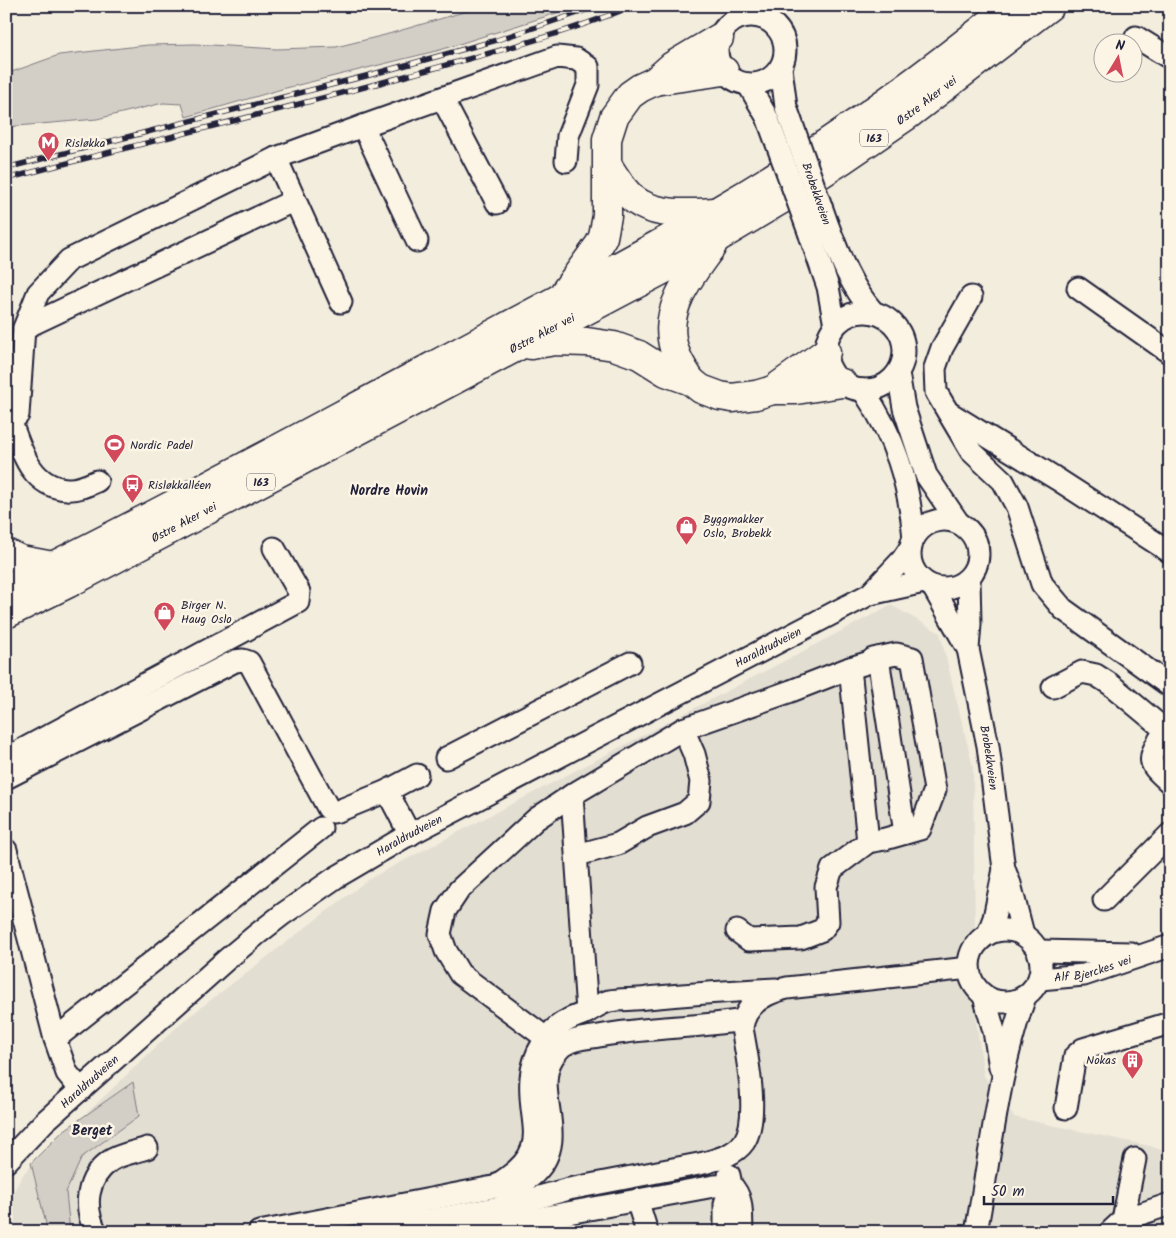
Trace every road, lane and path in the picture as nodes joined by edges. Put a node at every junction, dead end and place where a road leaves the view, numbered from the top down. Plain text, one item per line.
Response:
1 (726, 6) edge
2 (1011, 6) edge
3 (1050, 6) edge
4 (755, 12) edge
5 (723, 33) junction
6 (1144, 42) edge
7 (1170, 58) edge
8 (781, 68) junction
9 (724, 71) junction
10 (655, 81) junction
11 (748, 84) junction
12 (442, 98) junction
13 (363, 126) junction
14 (276, 158) junction
15 (566, 161) dead end
16 (608, 166) junction
17 (295, 200) junction
18 (497, 203) dead end
19 (717, 225) junction
20 (819, 231) junction
21 (417, 241) dead end
22 (1078, 288) dead end
23 (971, 296) dead end
24 (560, 298) junction
25 (341, 302) dead end
26 (874, 313) junction
27 (835, 326) junction
28 (24, 328) junction
29 (515, 348) junction
30 (826, 352) junction
31 (1170, 353) edge
32 (898, 373) junction
33 (691, 381) junction
34 (852, 387) junction
35 (773, 390) junction
36 (948, 412) junction
37 (9, 424) edge
38 (97, 482) dead end
39 (958, 522) junction
40 (912, 543) junction
41 (274, 548) dead end
42 (6, 552) edge
43 (1170, 552) edge
44 (53, 566) junction
45 (969, 578) junction
46 (929, 584) junction
47 (6, 589) edge
48 (870, 594) junction
49 (6, 614) edge
50 (968, 649) junction
51 (878, 658) junction
52 (630, 663) dead end
53 (850, 668) junction
54 (1170, 686) edge
55 (1053, 687) dead end
56 (683, 729) junction
57 (1170, 734) edge
58 (446, 758) dead end
59 (6, 769) edge
60 (417, 775) dead end
61 (6, 778) edge
62 (1170, 783) edge
63 (387, 791) junction
64 (572, 795) junction
65 (321, 828) dead end
66 (905, 833) junction
67 (1170, 834) edge
68 (410, 835) junction
69 (868, 842) junction
70 (6, 850) edge
71 (577, 854) junction
72 (1004, 869) junction
73 (1104, 900) dead end
74 (737, 931) dead end
75 (988, 934) junction
76 (1023, 934) junction
77 (1169, 950) edge
78 (1039, 951) junction
79 (1144, 953) junction
80 (969, 968) junction
81 (1040, 979) junction
82 (787, 988) junction
83 (984, 996) junction
84 (1026, 997) junction
85 (760, 998) junction
86 (587, 1012) junction
87 (1170, 1023) edge
88 (742, 1024) junction
89 (546, 1038) junction
90 (55, 1039) junction
91 (1002, 1080) junction
92 (80, 1090) junction
93 (1066, 1108) dead end
94 (147, 1148) dead end
95 (725, 1156) junction
96 (1135, 1159) dead end
97 (6, 1162) edge
98 (731, 1185) junction
99 (493, 1187) junction
100 (637, 1200) junction
101 (1170, 1204) edge
102 (1116, 1226) edge
103 (96, 1232) edge
104 (259, 1232) edge
105 (362, 1232) edge
106 (464, 1232) edge
107 (647, 1232) edge
108 (725, 1232) edge
109 (742, 1232) edge
110 (976, 1232) edge

1 - 5 street
2 - 19 highway, Østre Aker vei / 163
3 - 19 highway, Østre Aker vei / 163
4 - 5 street
4 - 8 street
5 - 9 street
5 - 10 highway
6 - 7 street
8 - 11 street
8 - 20 street, Brobekkveien, bridge
9 - 10 highway
9 - 11 street
10 - 16 highway
11 - 20 street, Brobekkveien, bridge
12 - 13 street
12 - 15 street
12 - 18 street
13 - 14 street
13 - 21 street
14 - 17 street
14 - 28 street
16 - 19 highway
16 - 24 highway
17 - 25 street
17 - 28 street
19 - 24 highway, Østre Aker vei / 163
19 - 29 highway, Østre Aker vei / 163
19 - 33 highway
20 - 26 street, Brobekkveien
20 - 27 street, Brobekkveien
22 - 31 street
23 - 36 street
24 - 44 highway, Østre Aker vei / 163
26 - 27 street
26 - 32 street
27 - 30 street
28 - 37 street
29 - 33 highway
29 - 49 highway, Østre Aker vei / 163
30 - 34 street
30 - 35 highway
32 - 34 street
32 - 39 street
33 - 35 highway
34 - 35 highway
34 - 40 street
36 - 43 street
36 - 54 street
37 - 38 street
39 - 40 street
39 - 45 street
40 - 46 street
40 - 48 street, Haraldrudveien
41 - 59 street
42 - 44 highway
44 - 47 highway, Østre Aker vei / 163
45 - 46 street
45 - 50 street, Brobekkveien
46 - 48 street, Haraldrudveien
46 - 50 street, Brobekkveien
48 - 68 street, Haraldrudveien
50 - 72 street, Brobekkveien
51 - 53 street
51 - 66 street
51 - 66 street
52 - 58 street
53 - 56 street
53 - 69 street
55 - 57 street
56 - 64 street
56 - 71 street
57 - 62 street
60 - 63 street
61 - 63 street
63 - 68 street
64 - 71 street
64 - 89 street
65 - 90 street
66 - 69 street
67 - 73 street
68 - 92 street, Haraldrudveien
69 - 74 street
70 - 90 street
71 - 86 street
72 - 75 street, Brobekkveien
72 - 76 street, Brobekkveien
75 - 76 street
75 - 80 street
76 - 78 street
77 - 79 street, Alf Bjerckes vei
78 - 79 street, Alf Bjerckes vei
78 - 81 street
79 - 81 street, Alf Bjerckes vei
80 - 82 street
80 - 83 street
81 - 84 street
82 - 85 street
82 - 86 street
83 - 84 street
83 - 91 street
84 - 91 street
85 - 86 street
85 - 88 street
86 - 89 street
87 - 93 street
88 - 95 street
88 - 99 street
89 - 99 street
90 - 92 street
91 - 110 street
92 - 97 street, Haraldrudveien
94 - 103 street
95 - 98 street
95 - 105 street
96 - 102 street
98 - 100 street
98 - 108 street
98 - 109 street
99 - 104 street
100 - 106 street
100 - 107 street
101 - 102 street

